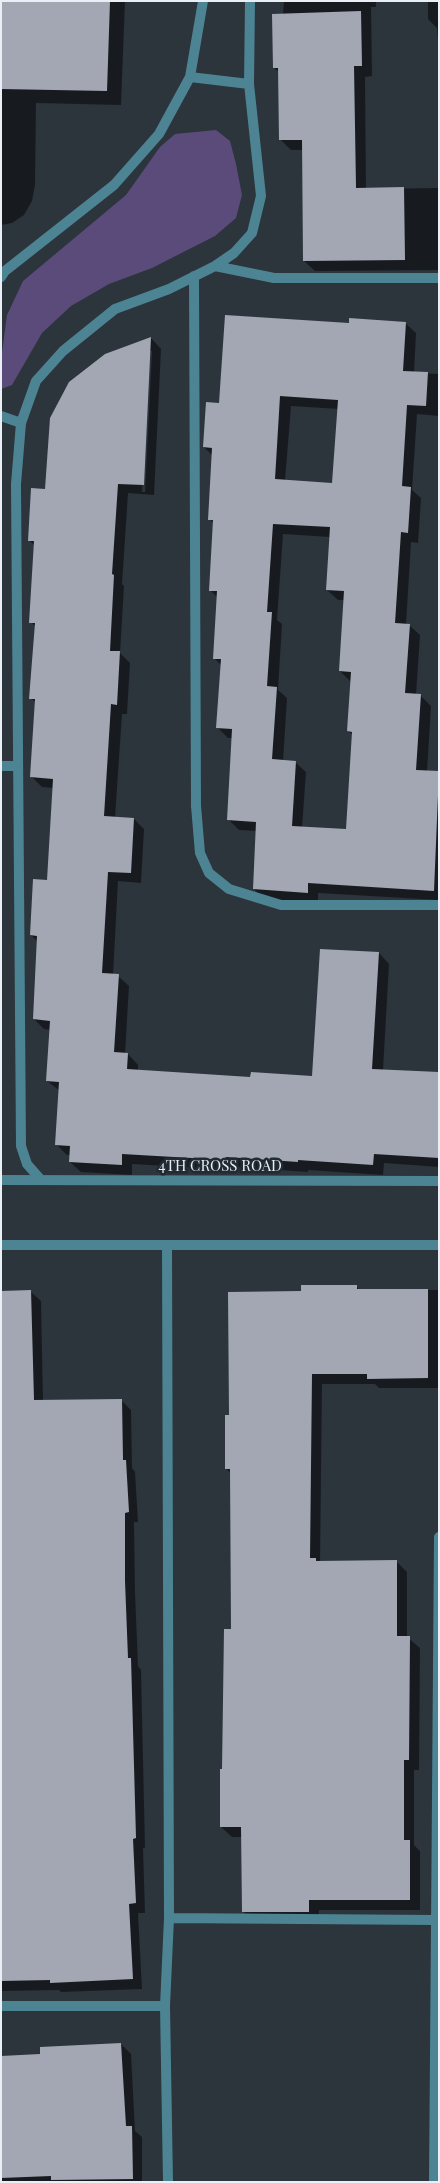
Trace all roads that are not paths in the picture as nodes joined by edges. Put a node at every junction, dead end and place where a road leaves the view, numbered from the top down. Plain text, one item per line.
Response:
1 (203, 1) edge
2 (250, 1) edge
3 (190, 76) junction
4 (249, 84) junction
5 (215, 266) junction
6 (194, 276) junction
7 (1, 277) edge
8 (439, 278) edge
9 (1, 416) edge
10 (21, 423) junction
11 (1, 766) edge
12 (18, 766) junction
13 (439, 905) edge
14 (1, 1180) edge
15 (41, 1180) junction
16 (439, 1181) edge
17 (1, 1245) edge
18 (167, 1245) junction
19 (439, 1245) edge
20 (439, 1537) edge
21 (169, 1918) junction
22 (435, 1920) junction
23 (1, 2006) edge
24 (165, 2006) junction
25 (168, 2182) edge
26 (434, 2182) edge

1 - 3 street
2 - 4 street
3 - 4 street
3 - 7 street
4 - 5 street
5 - 6 street
5 - 8 street
6 - 10 street
6 - 13 street
9 - 10 street
10 - 12 street
11 - 12 street
12 - 15 street
14 - 15 street, 4TH CROSS ROAD
15 - 16 street, 4TH CROSS ROAD
17 - 18 street
18 - 19 street
18 - 21 street
20 - 22 street
21 - 22 street
21 - 24 street
22 - 26 street
23 - 24 street
24 - 25 street

